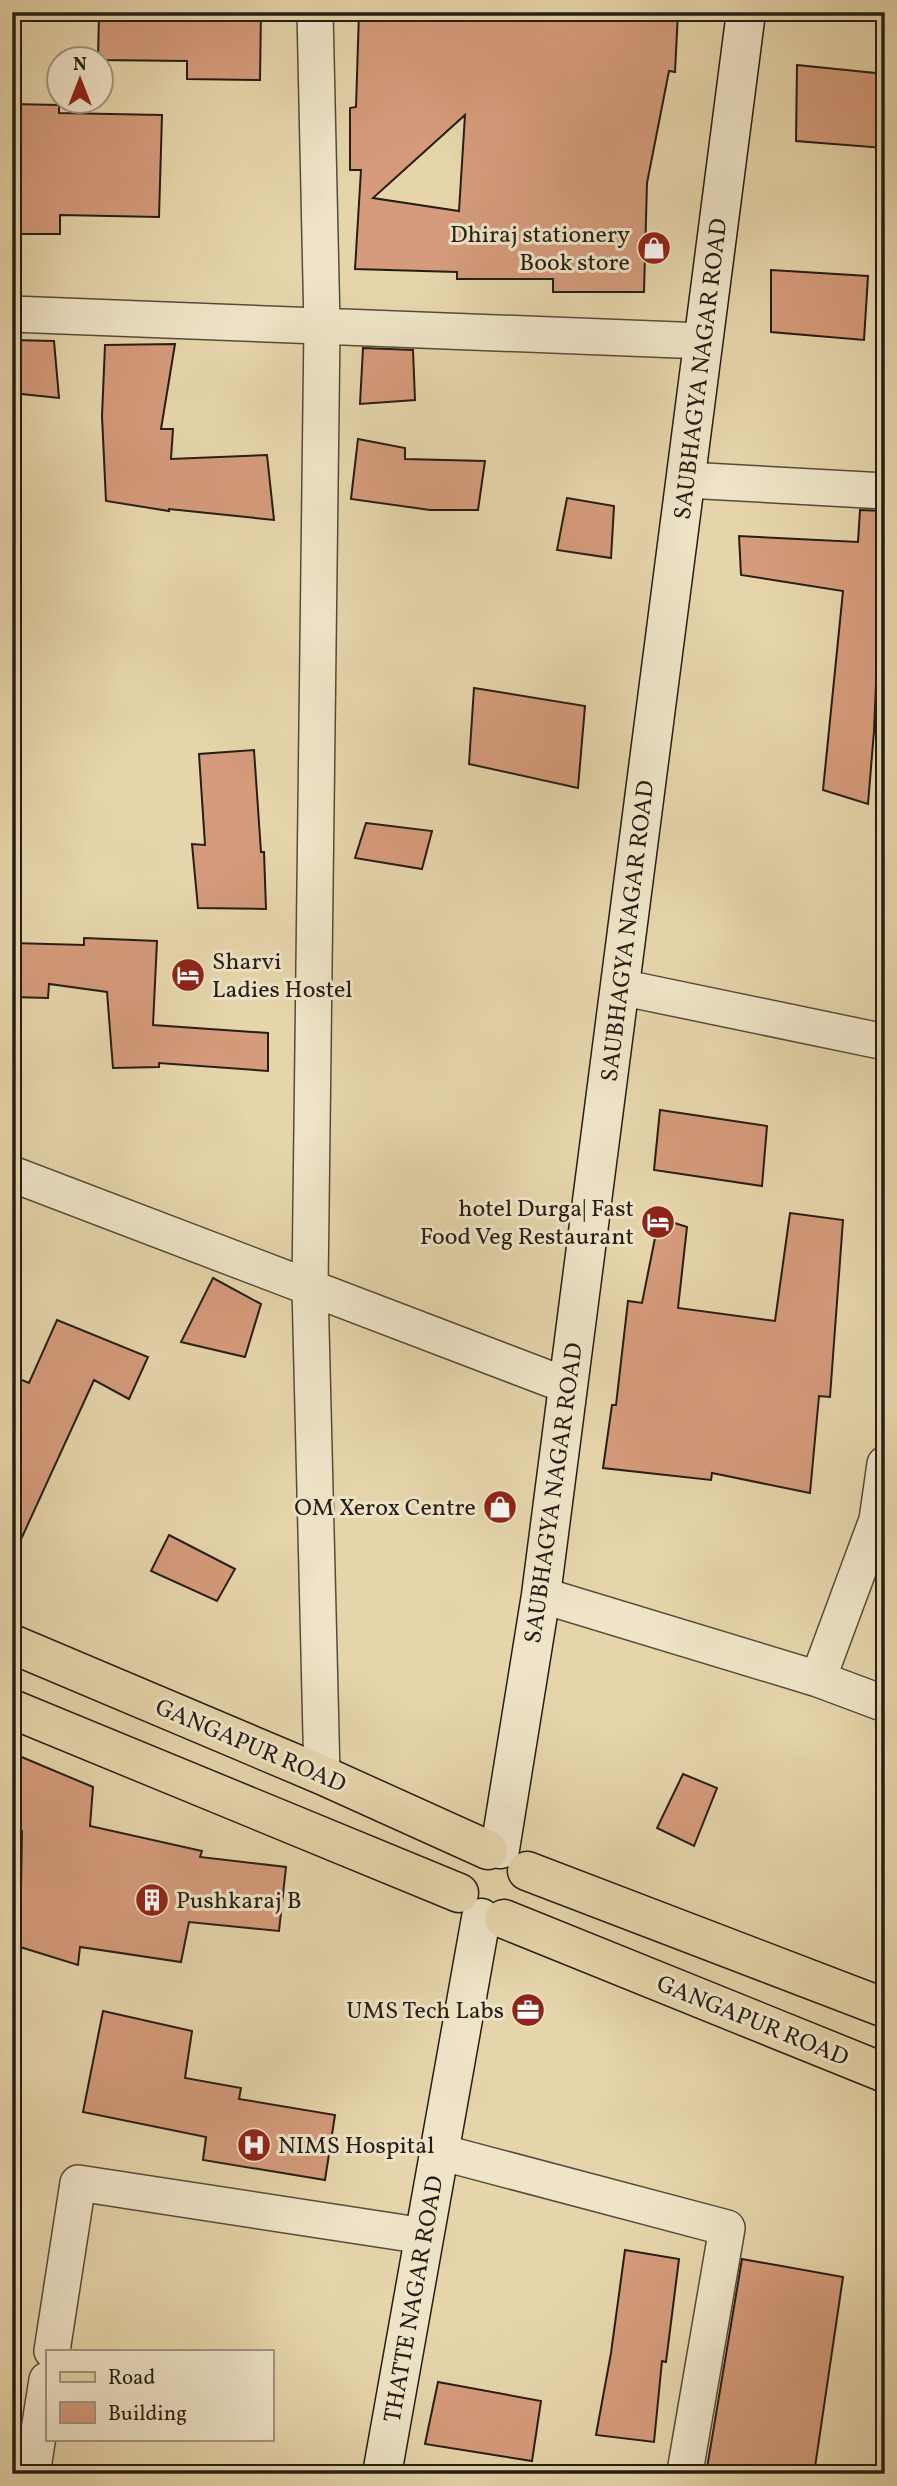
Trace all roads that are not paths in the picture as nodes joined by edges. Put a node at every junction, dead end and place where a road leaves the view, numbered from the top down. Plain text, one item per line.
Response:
1 (315, 12) edge
2 (746, 12) edge
3 (12, 314) edge
4 (322, 326) junction
5 (704, 341) junction
6 (686, 480) junction
7 (885, 491) edge
8 (620, 987) junction
9 (885, 1041) edge
10 (12, 1174) edge
11 (310, 1287) junction
12 (568, 1386) junction
13 (885, 1464) edge
14 (541, 1595) junction
15 (12, 1644) edge
16 (818, 1679) junction
17 (885, 1703) edge
18 (12, 1709) edge
19 (322, 1775) junction
20 (505, 1857) junction
21 (482, 1910) junction
22 (885, 2008) edge
23 (885, 2073) edge
24 (440, 2152) junction
25 (424, 2236) junction
26 (52, 2350) edge
27 (46, 2386) edge
28 (686, 2466) dead end
29 (32, 2474) edge
30 (382, 2474) edge

1 - 4 street
2 - 5 street, SAUBHAGYA NAGAR ROAD
3 - 4 street
4 - 5 street
4 - 11 street
5 - 6 street, SAUBHAGYA NAGAR ROAD
6 - 7 street
6 - 8 street, SAUBHAGYA NAGAR ROAD
8 - 9 street
8 - 12 street, SAUBHAGYA NAGAR ROAD
10 - 11 street
11 - 12 street
11 - 19 street
12 - 14 street, SAUBHAGYA NAGAR ROAD
13 - 16 street
14 - 16 street
14 - 20 street, SAUBHAGYA NAGAR ROAD
15 - 19 main road, GANGAPUR ROAD
16 - 17 street
18 - 21 main road, GANGAPUR ROAD
19 - 20 main road, GANGAPUR ROAD
20 - 21 main road
20 - 21 main road
20 - 22 main road, GANGAPUR ROAD
21 - 23 main road, GANGAPUR ROAD
21 - 24 street, THATTE NAGAR ROAD
24 - 25 street, THATTE NAGAR ROAD
24 - 28 street
25 - 26 street
25 - 30 street, THATTE NAGAR ROAD
27 - 29 street

